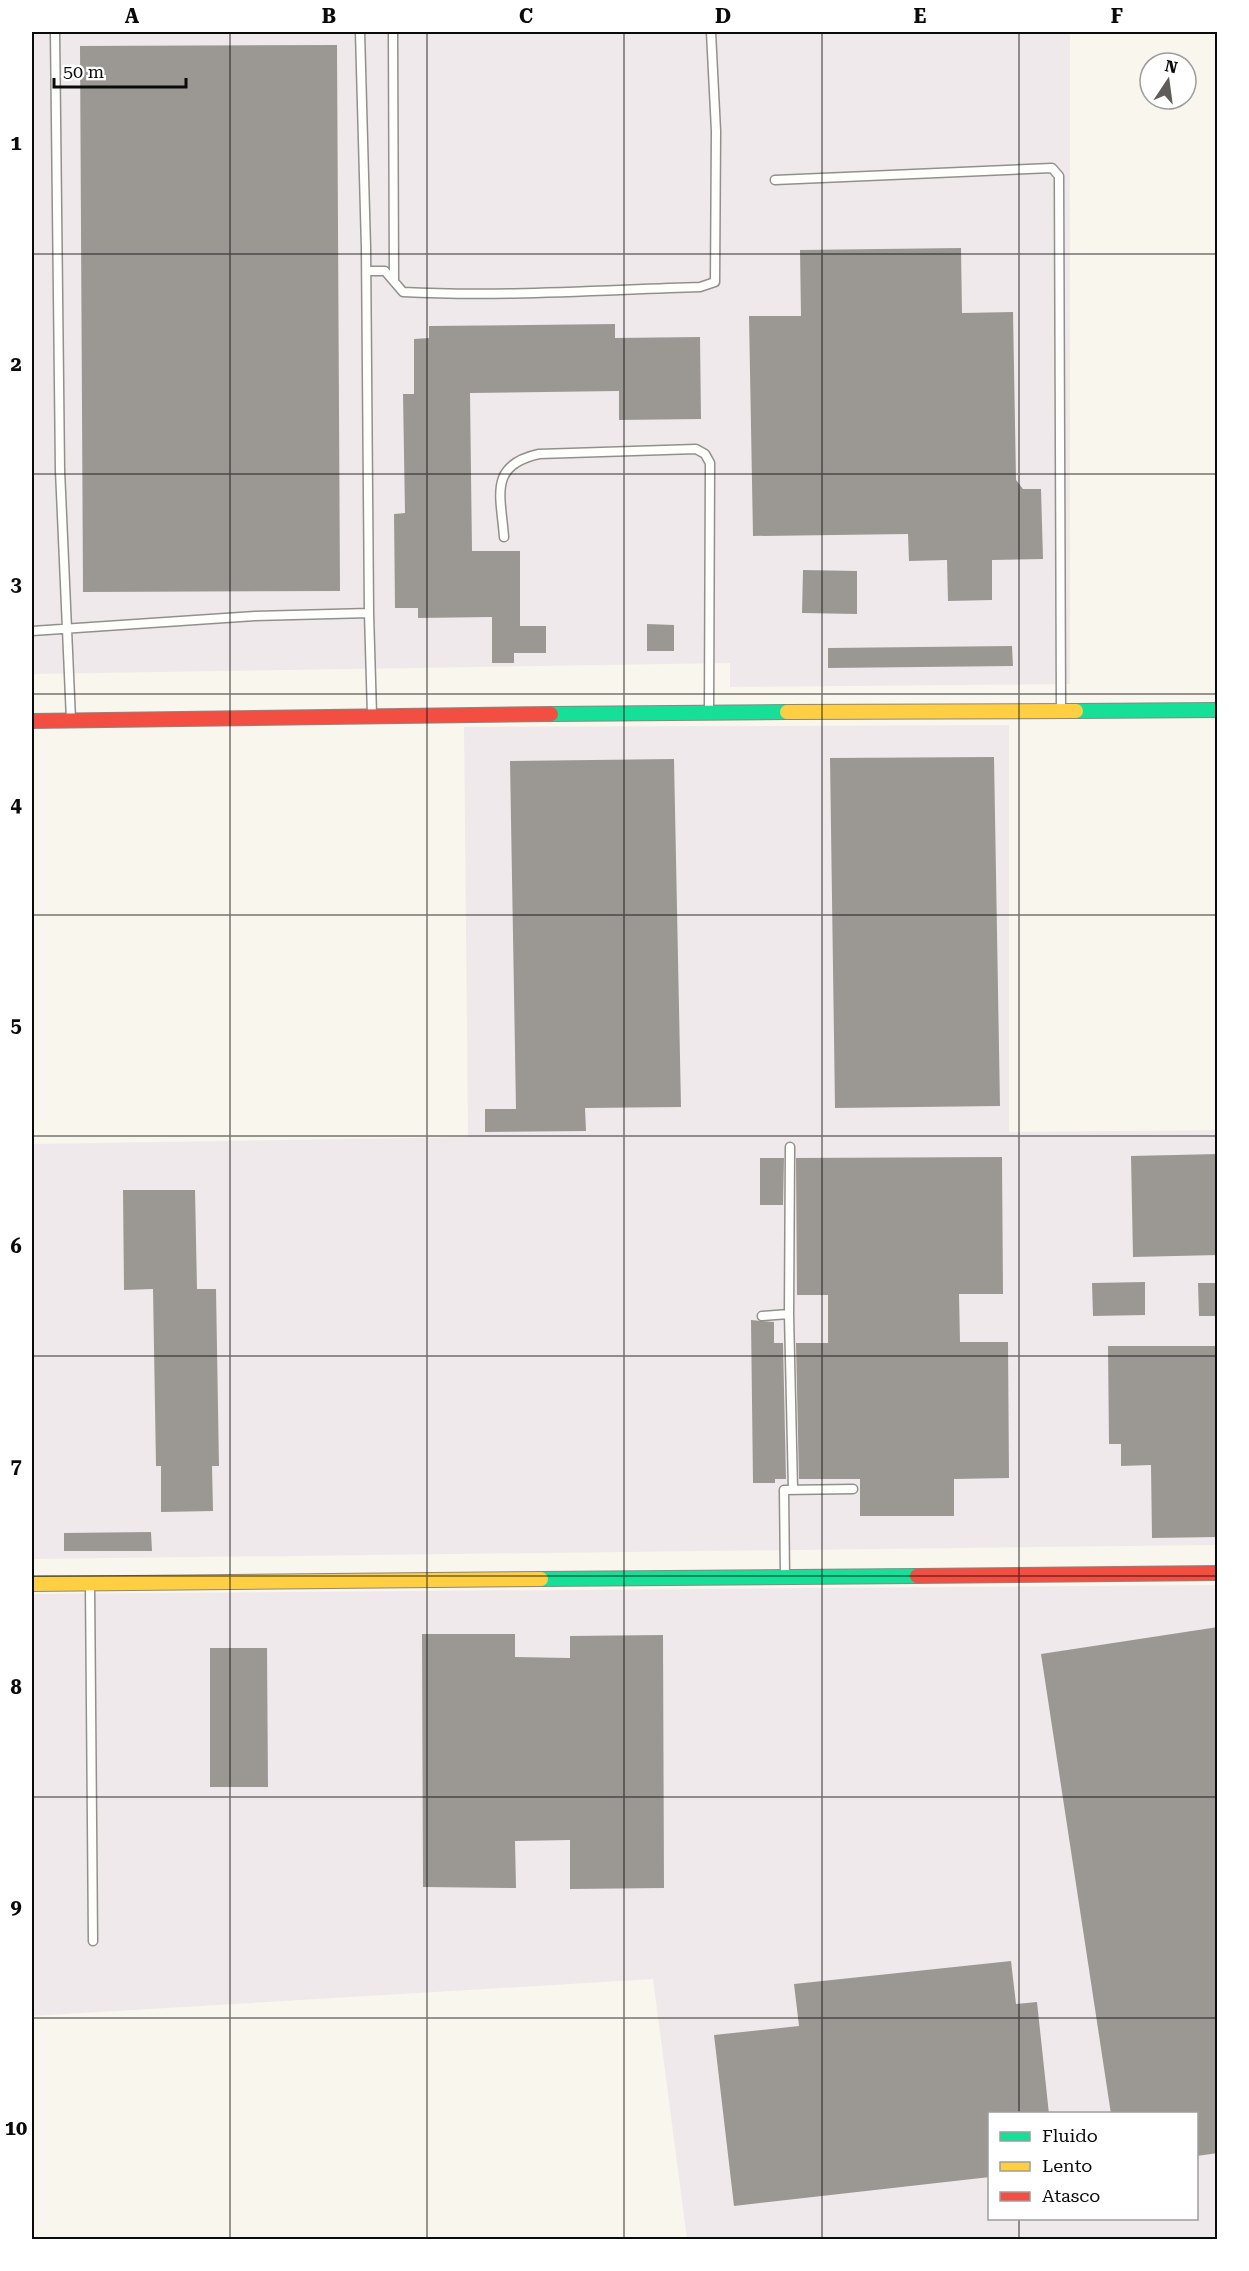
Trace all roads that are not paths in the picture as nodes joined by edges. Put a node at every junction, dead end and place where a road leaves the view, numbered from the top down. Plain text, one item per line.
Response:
1 (55, 32) edge
2 (360, 32) edge
3 (393, 32) edge
4 (711, 32) edge
5 (775, 180) dead end
6 (367, 271) junction
7 (394, 280) junction
8 (504, 537) dead end
9 (369, 613) junction
10 (66, 630) junction
11 (32, 631) edge
12 (1218, 710) edge
13 (1061, 711) junction
14 (709, 712) junction
15 (372, 716) junction
16 (71, 720) junction
17 (32, 721) edge
18 (790, 1147) dead end
19 (789, 1314) junction
20 (762, 1316) dead end
21 (852, 1489) dead end
22 (793, 1490) junction
23 (1218, 1574) edge
24 (785, 1577) junction
25 (90, 1583) junction
26 (32, 1584) edge
27 (93, 1941) dead end

1 - 10 lane
2 - 6 lane
3 - 7 lane
4 - 7 lane
5 - 13 lane
6 - 7 lane
6 - 9 lane
8 - 14 lane
9 - 10 lane
9 - 15 lane
10 - 11 lane
10 - 16 lane
12 - 13 street
13 - 14 street
14 - 15 street
15 - 16 street
16 - 17 street
18 - 19 lane
19 - 20 lane
19 - 22 lane
21 - 22 lane
22 - 24 lane
23 - 24 street
24 - 25 street
25 - 26 street
25 - 27 lane

